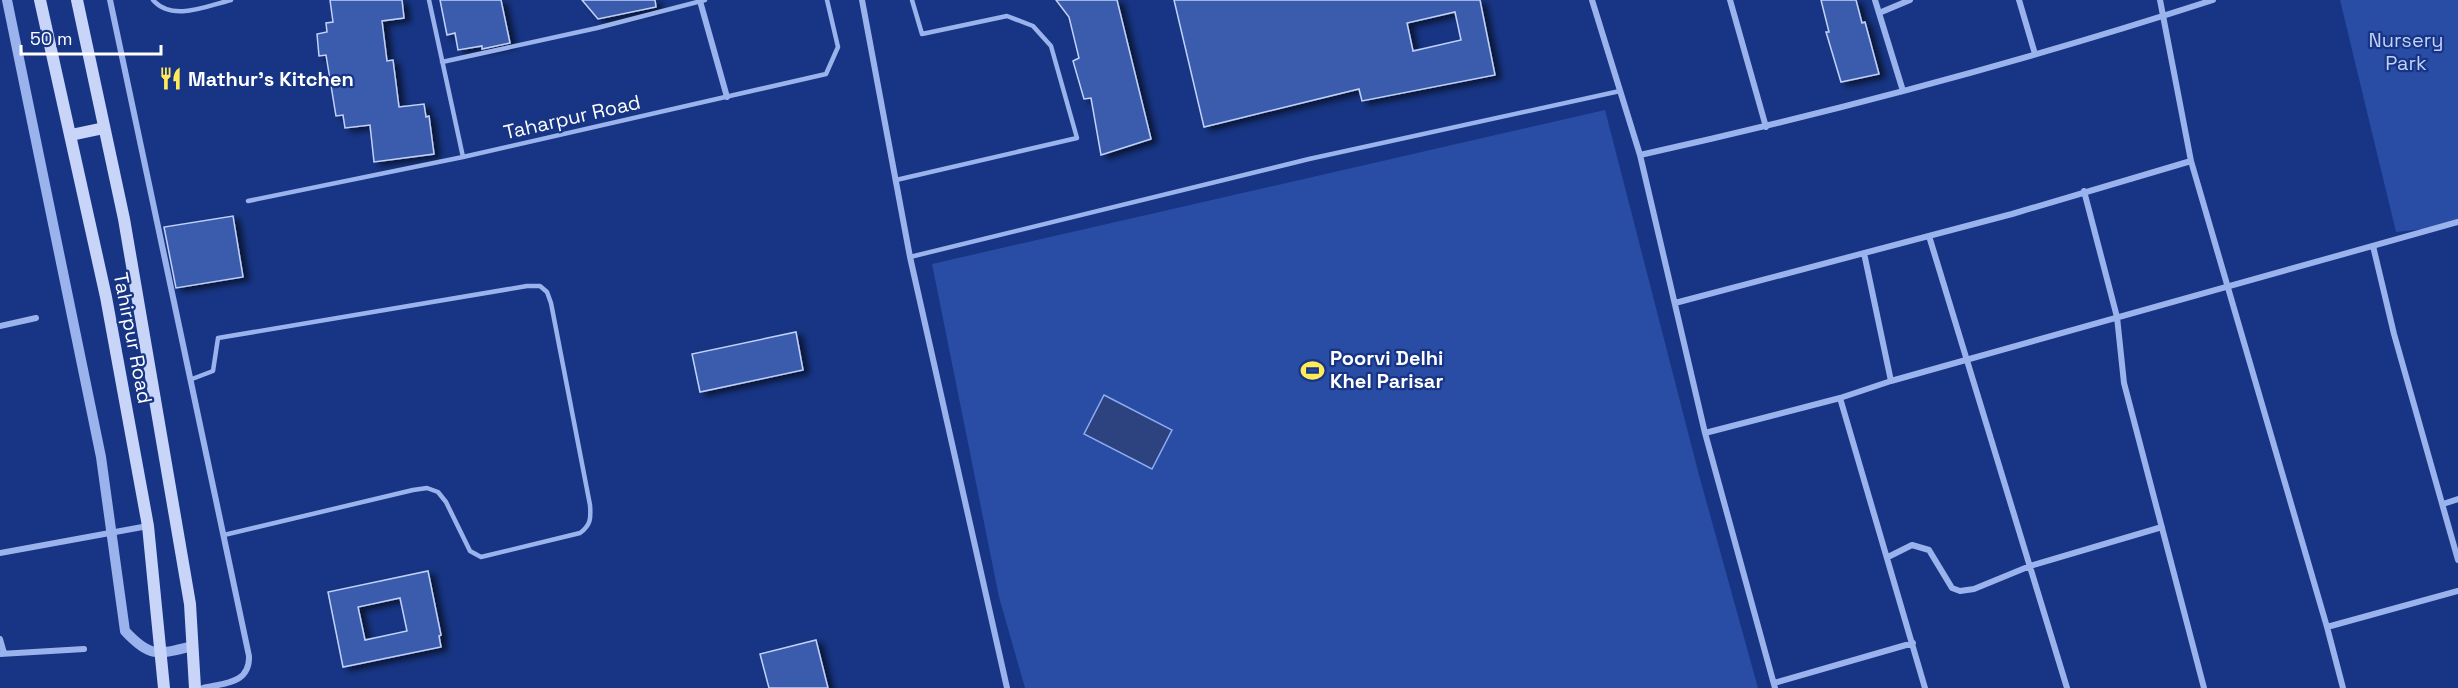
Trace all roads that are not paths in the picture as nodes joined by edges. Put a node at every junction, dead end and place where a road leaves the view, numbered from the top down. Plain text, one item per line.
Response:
1 (7, 0) edge
2 (40, 0) edge
3 (77, 0) edge
4 (110, 0) edge
5 (153, 0) edge
6 (231, 0) edge
7 (429, 0) edge
8 (827, 0) edge
9 (862, 0) edge
10 (912, 0) edge
11 (1592, 0) edge
12 (1730, 0) edge
13 (1875, 0) edge
14 (1910, 0) edge
15 (2019, 0) edge
16 (2160, 0) edge
17 (2213, 0) edge
18 (702, 1) edge
19 (1879, 13) junction
20 (2164, 16) junction
21 (2035, 54) junction
22 (442, 62) junction
23 (1620, 91) junction
24 (1903, 91) junction
25 (727, 97) junction
26 (1766, 127) junction
27 (104, 128) junction
28 (71, 135) junction
29 (1640, 155) junction
30 (464, 157) junction
31 (2192, 160) junction
32 (896, 180) junction
33 (2084, 191) junction
34 (248, 201) dead end
35 (2458, 222) edge
36 (1929, 236) junction
37 (2373, 246) junction
38 (1864, 253) junction
39 (910, 257) junction
40 (2227, 287) junction
41 (1675, 303) junction
42 (2117, 317) junction
43 (36, 318) dead end
44 (0, 326) edge
45 (1965, 360) junction
46 (192, 379) junction
47 (1891, 381) junction
48 (1839, 398) junction
49 (1705, 433) junction
50 (2458, 500) edge
51 (2443, 504) junction
52 (148, 526) junction
53 (2162, 527) junction
54 (111, 532) junction
55 (224, 535) junction
56 (0, 553) edge
57 (1888, 557) junction
58 (2458, 560) edge
59 (2030, 566) junction
60 (2458, 591) edge
61 (2327, 627) junction
62 (0, 639) edge
63 (1913, 644) junction
64 (193, 646) junction
65 (84, 649) dead end
66 (161, 653) junction
67 (2, 654) edge
68 (1775, 686) edge
69 (164, 688) edge
70 (195, 688) edge
71 (202, 688) edge
72 (1007, 688) edge
73 (1925, 688) edge
74 (2067, 688) edge
75 (2204, 688) edge
76 (2343, 688) edge

1 - 54 street
2 - 28 main road, Tahirpur Road
3 - 27 main road, Tahirpur Road
4 - 46 street
5 - 6 lane
7 - 22 lane
8 - 25 lane, Taharpur Road
9 - 32 street
10 - 32 lane
11 - 23 street
12 - 26 street
13 - 19 street
14 - 19 street
15 - 21 street
16 - 20 street
17 - 20 street
18 - 22 lane
18 - 25 street
19 - 24 street
20 - 21 street
20 - 31 street
21 - 24 street
22 - 30 lane
23 - 29 street
23 - 39 lane
24 - 26 street
25 - 30 lane, Taharpur Road
26 - 29 street
27 - 28 main road
27 - 64 main road, Tahirpur Road
28 - 52 main road, Tahirpur Road
29 - 41 street
30 - 34 lane, Taharpur Road
31 - 33 street
31 - 40 street
32 - 39 street
33 - 36 street
33 - 42 street
35 - 37 street
36 - 38 street
36 - 45 street
37 - 40 street
37 - 51 street
38 - 41 street
38 - 47 street
39 - 72 street
40 - 42 street
40 - 61 street
41 - 49 street
42 - 45 street
42 - 53 street
43 - 44 street
45 - 47 street
45 - 59 street
46 - 55 street
46 - 55 lane
47 - 48 street
48 - 49 street
48 - 57 street
49 - 68 street
50 - 51 street
51 - 58 street
52 - 54 street
52 - 66 main road, Tahirpur Road
53 - 59 street
53 - 75 street
54 - 56 street
54 - 66 street
55 - 71 street
57 - 59 street
57 - 63 street
59 - 74 street
60 - 61 street
61 - 76 street
62 - 67 street
63 - 68 street
63 - 73 street
64 - 66 street
64 - 70 main road, Tahirpur Road
65 - 67 street
66 - 69 main road, Tahirpur Road

